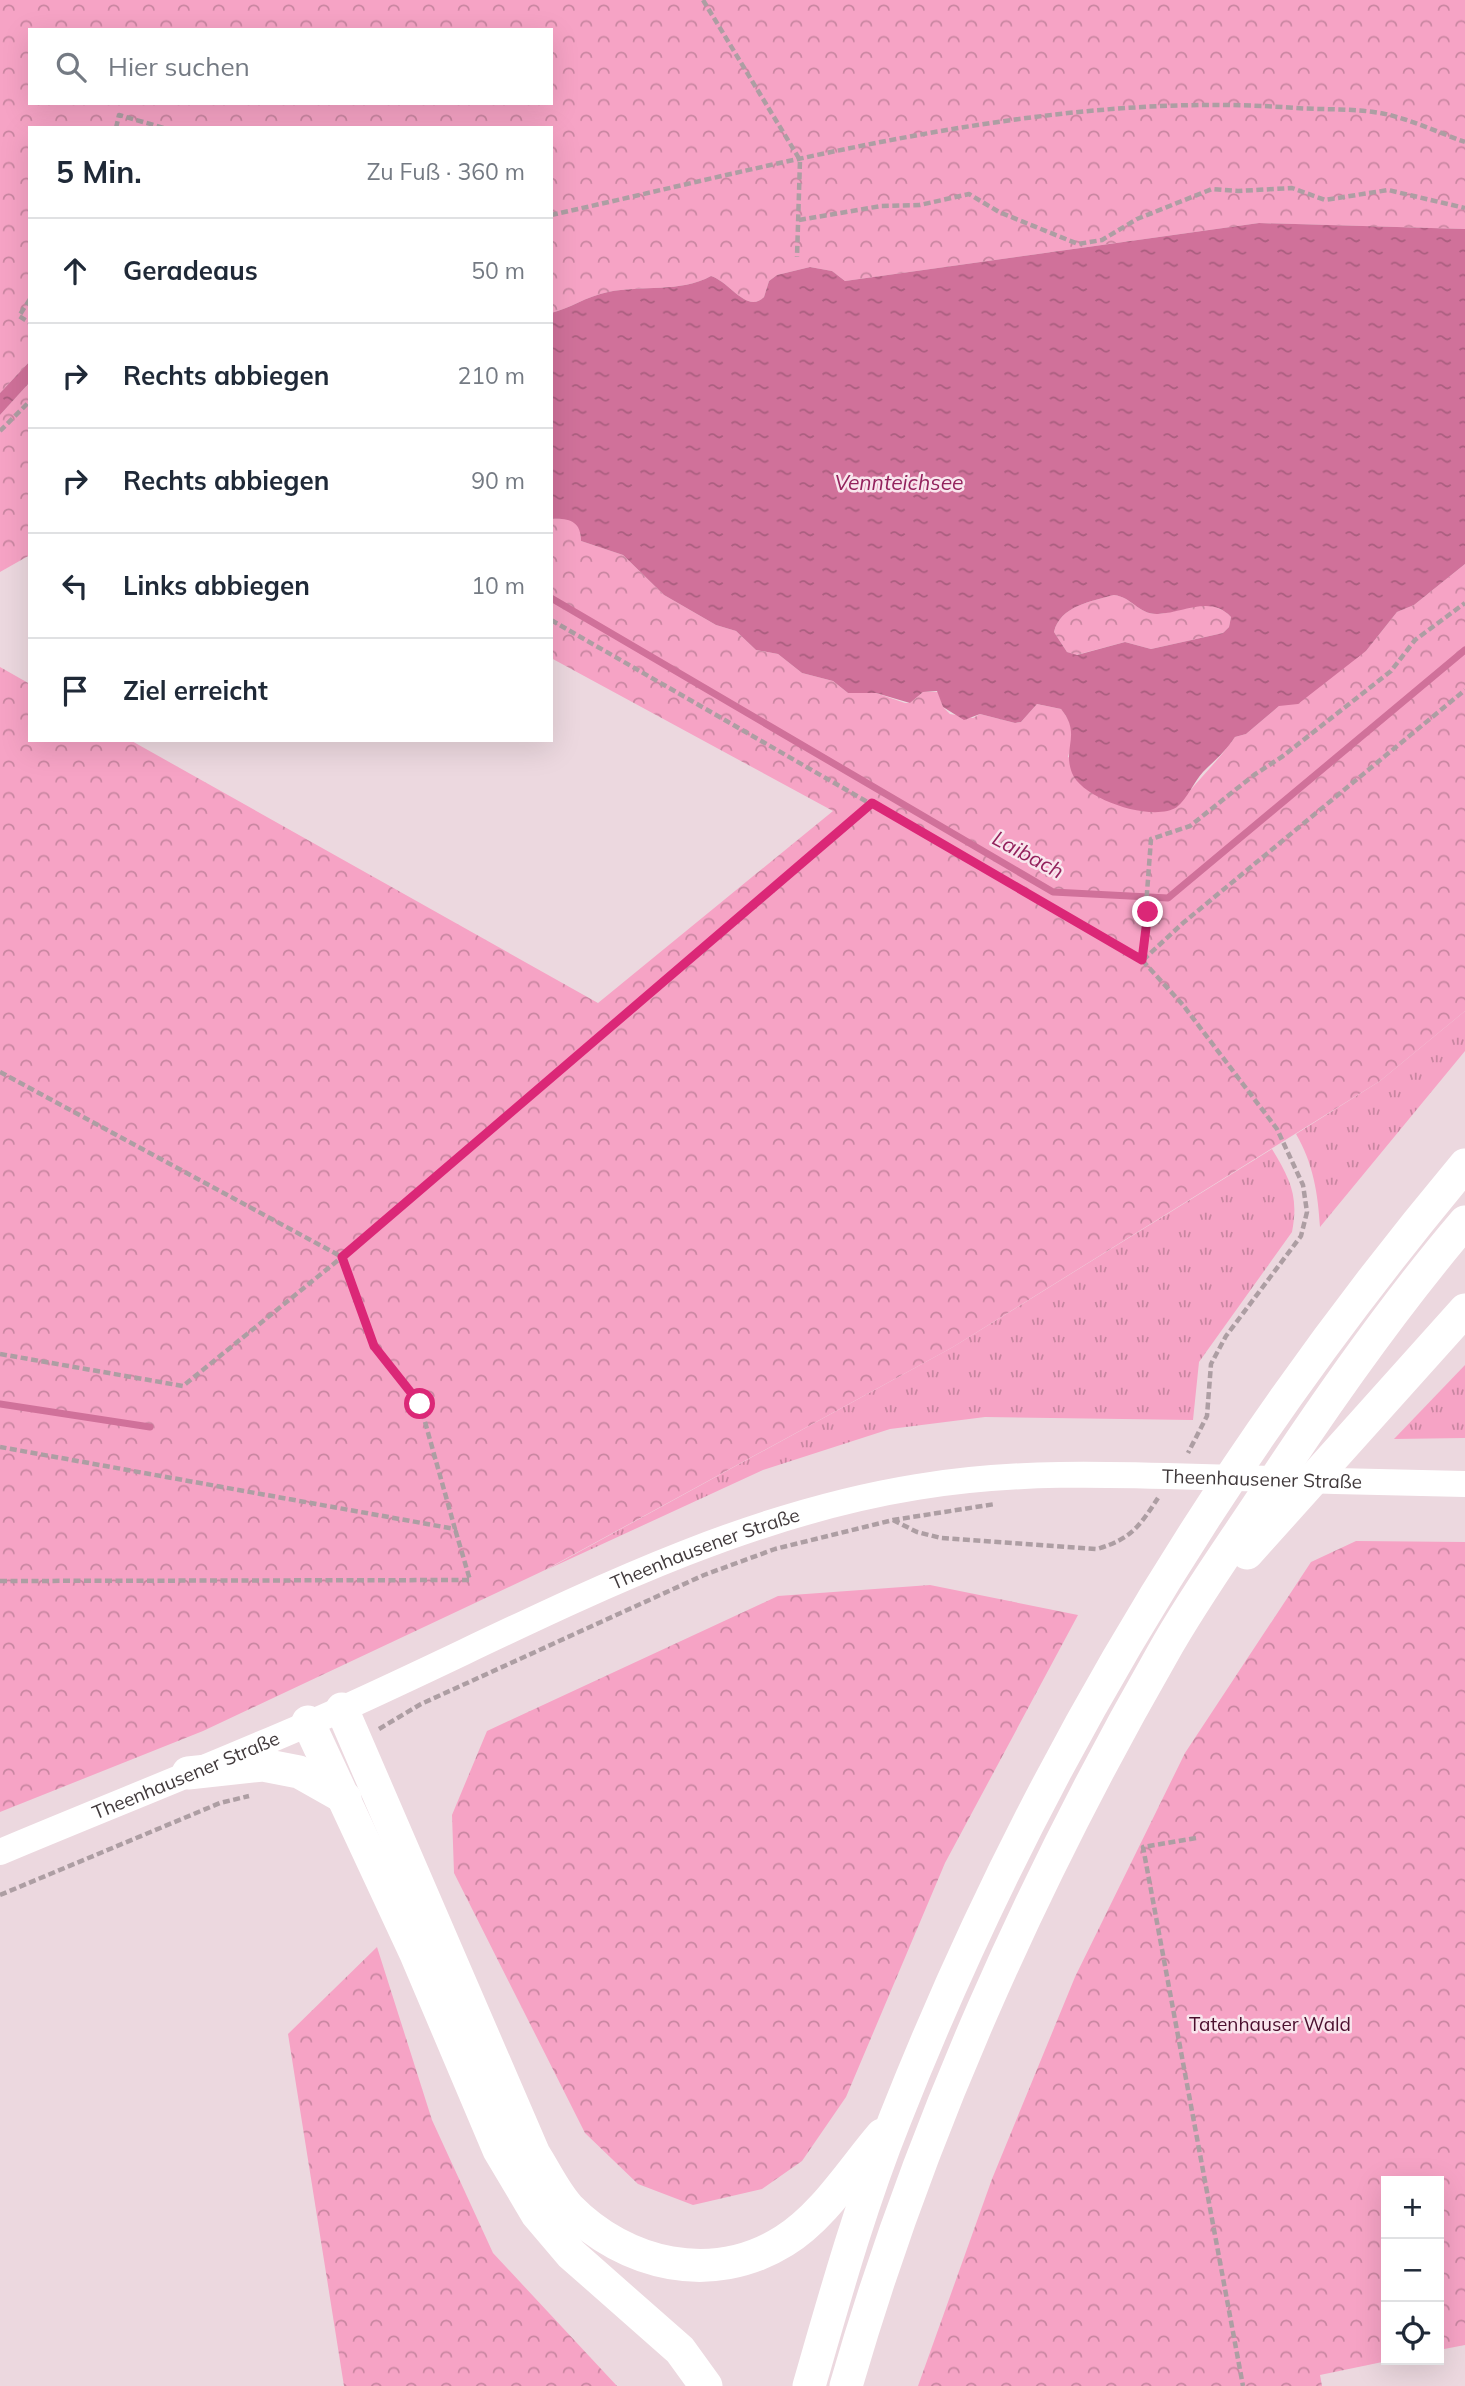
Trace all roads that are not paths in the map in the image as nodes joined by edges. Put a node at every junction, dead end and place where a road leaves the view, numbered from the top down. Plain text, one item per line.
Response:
1 (1465, 1165) edge
2 (1465, 1222) edge
3 (1465, 1310) edge
4 (1465, 1484) edge
5 (1164, 1650) junction
6 (342, 1709) junction
7 (308, 1722) junction
8 (188, 1773) junction
9 (345, 1798) junction
10 (0, 1852) edge
11 (894, 2120) junction
12 (706, 2386) edge
13 (809, 2386) edge
14 (846, 2386) edge

1 - 11 highway
2 - 5 highway
3 - 5 highway
4 - 6 main road, Theenhausener Straße
5 - 14 highway
6 - 7 main road, Theenhausener Straße
6 - 11 highway
7 - 8 main road, Theenhausener Straße
7 - 9 highway
8 - 9 highway
8 - 10 main road, Theenhausener Straße
9 - 12 highway
11 - 13 highway

